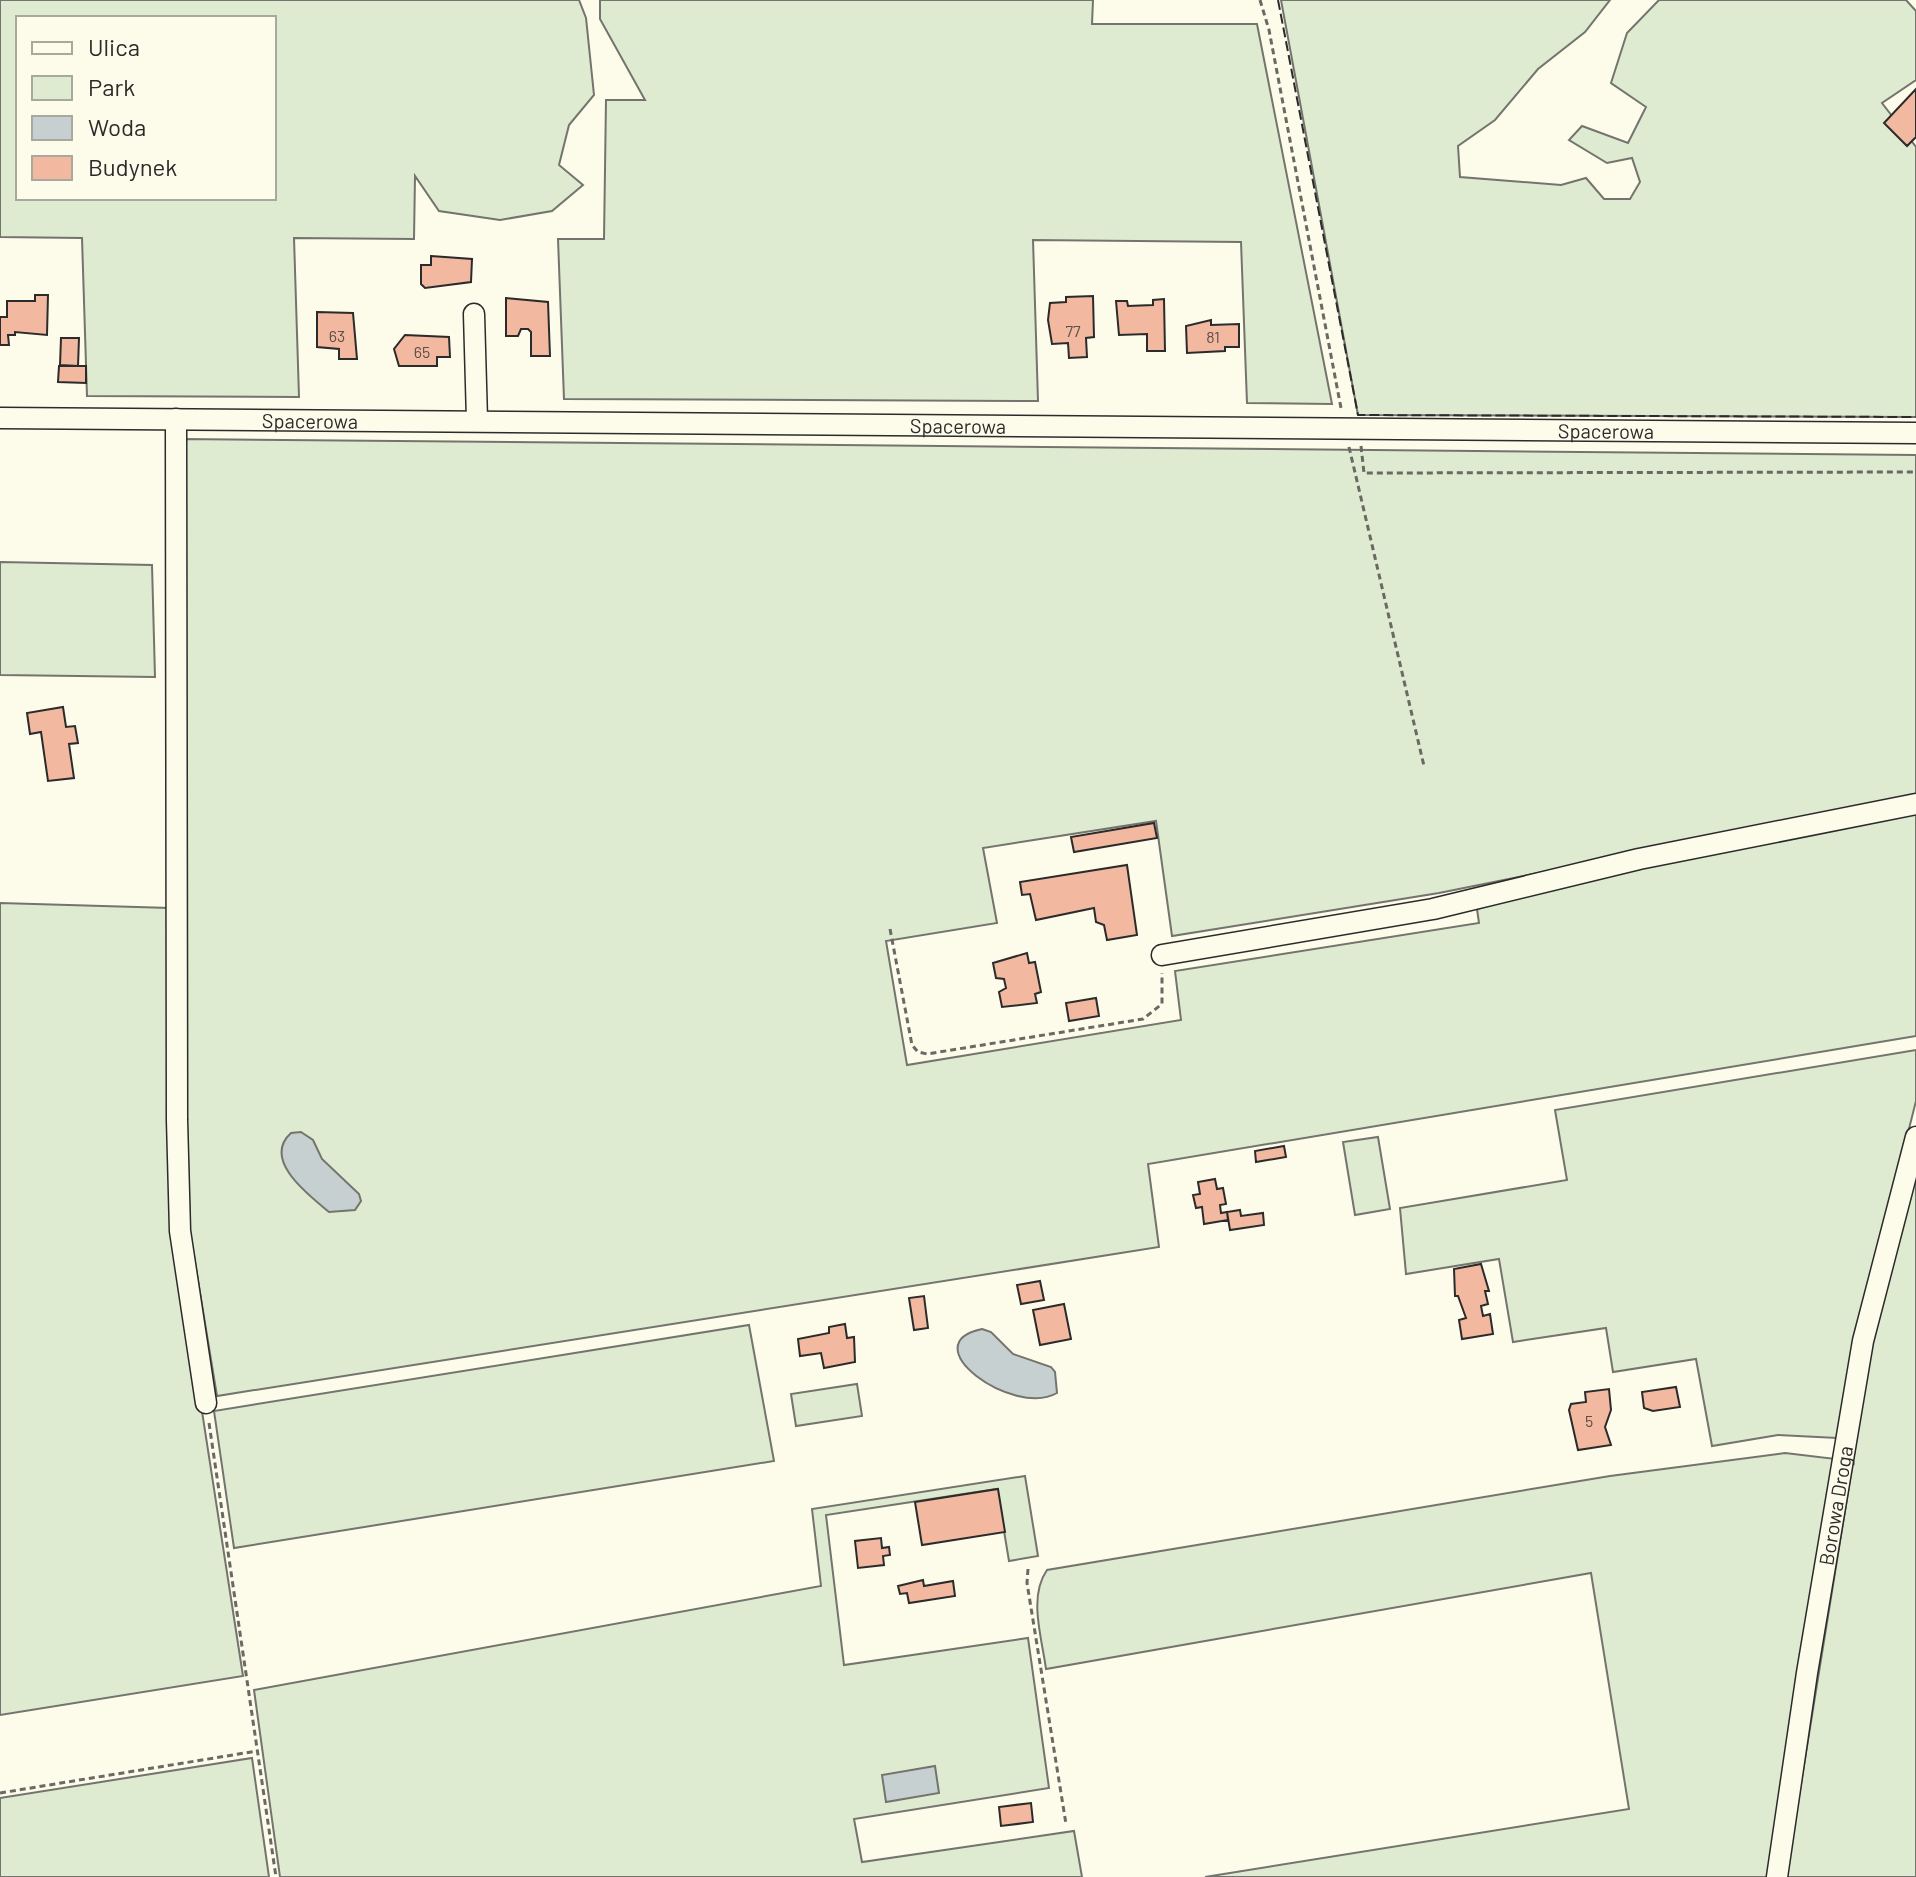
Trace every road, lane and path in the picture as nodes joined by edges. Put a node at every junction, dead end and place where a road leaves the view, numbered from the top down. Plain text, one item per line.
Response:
1 (1260, 0) edge
2 (474, 314) dead end
3 (0, 418) edge
4 (176, 419) junction
5 (477, 420) junction
6 (1352, 430) junction
7 (1916, 433) edge
8 (1916, 472) edge
9 (1424, 766) dead end
10 (1916, 804) edge
11 (890, 929) dead end
12 (1162, 955) joint
13 (1916, 1137) edge
14 (206, 1403) joint
15 (1028, 1569) dead end
16 (257, 1751) junction
17 (0, 1793) edge
18 (1066, 1824) dead end
19 (276, 1877) edge
20 (1777, 1877) edge

1 - 6 path
2 - 5 street
3 - 4 street, Spacerowa
4 - 5 street, Spacerowa
4 - 14 street
5 - 6 street, Spacerowa
6 - 7 street, Spacerowa
6 - 8 path
6 - 9 path
10 - 12 street
11 - 12 path
13 - 20 street, Borowa Droga
14 - 16 path
15 - 18 path
16 - 17 path
16 - 19 path

